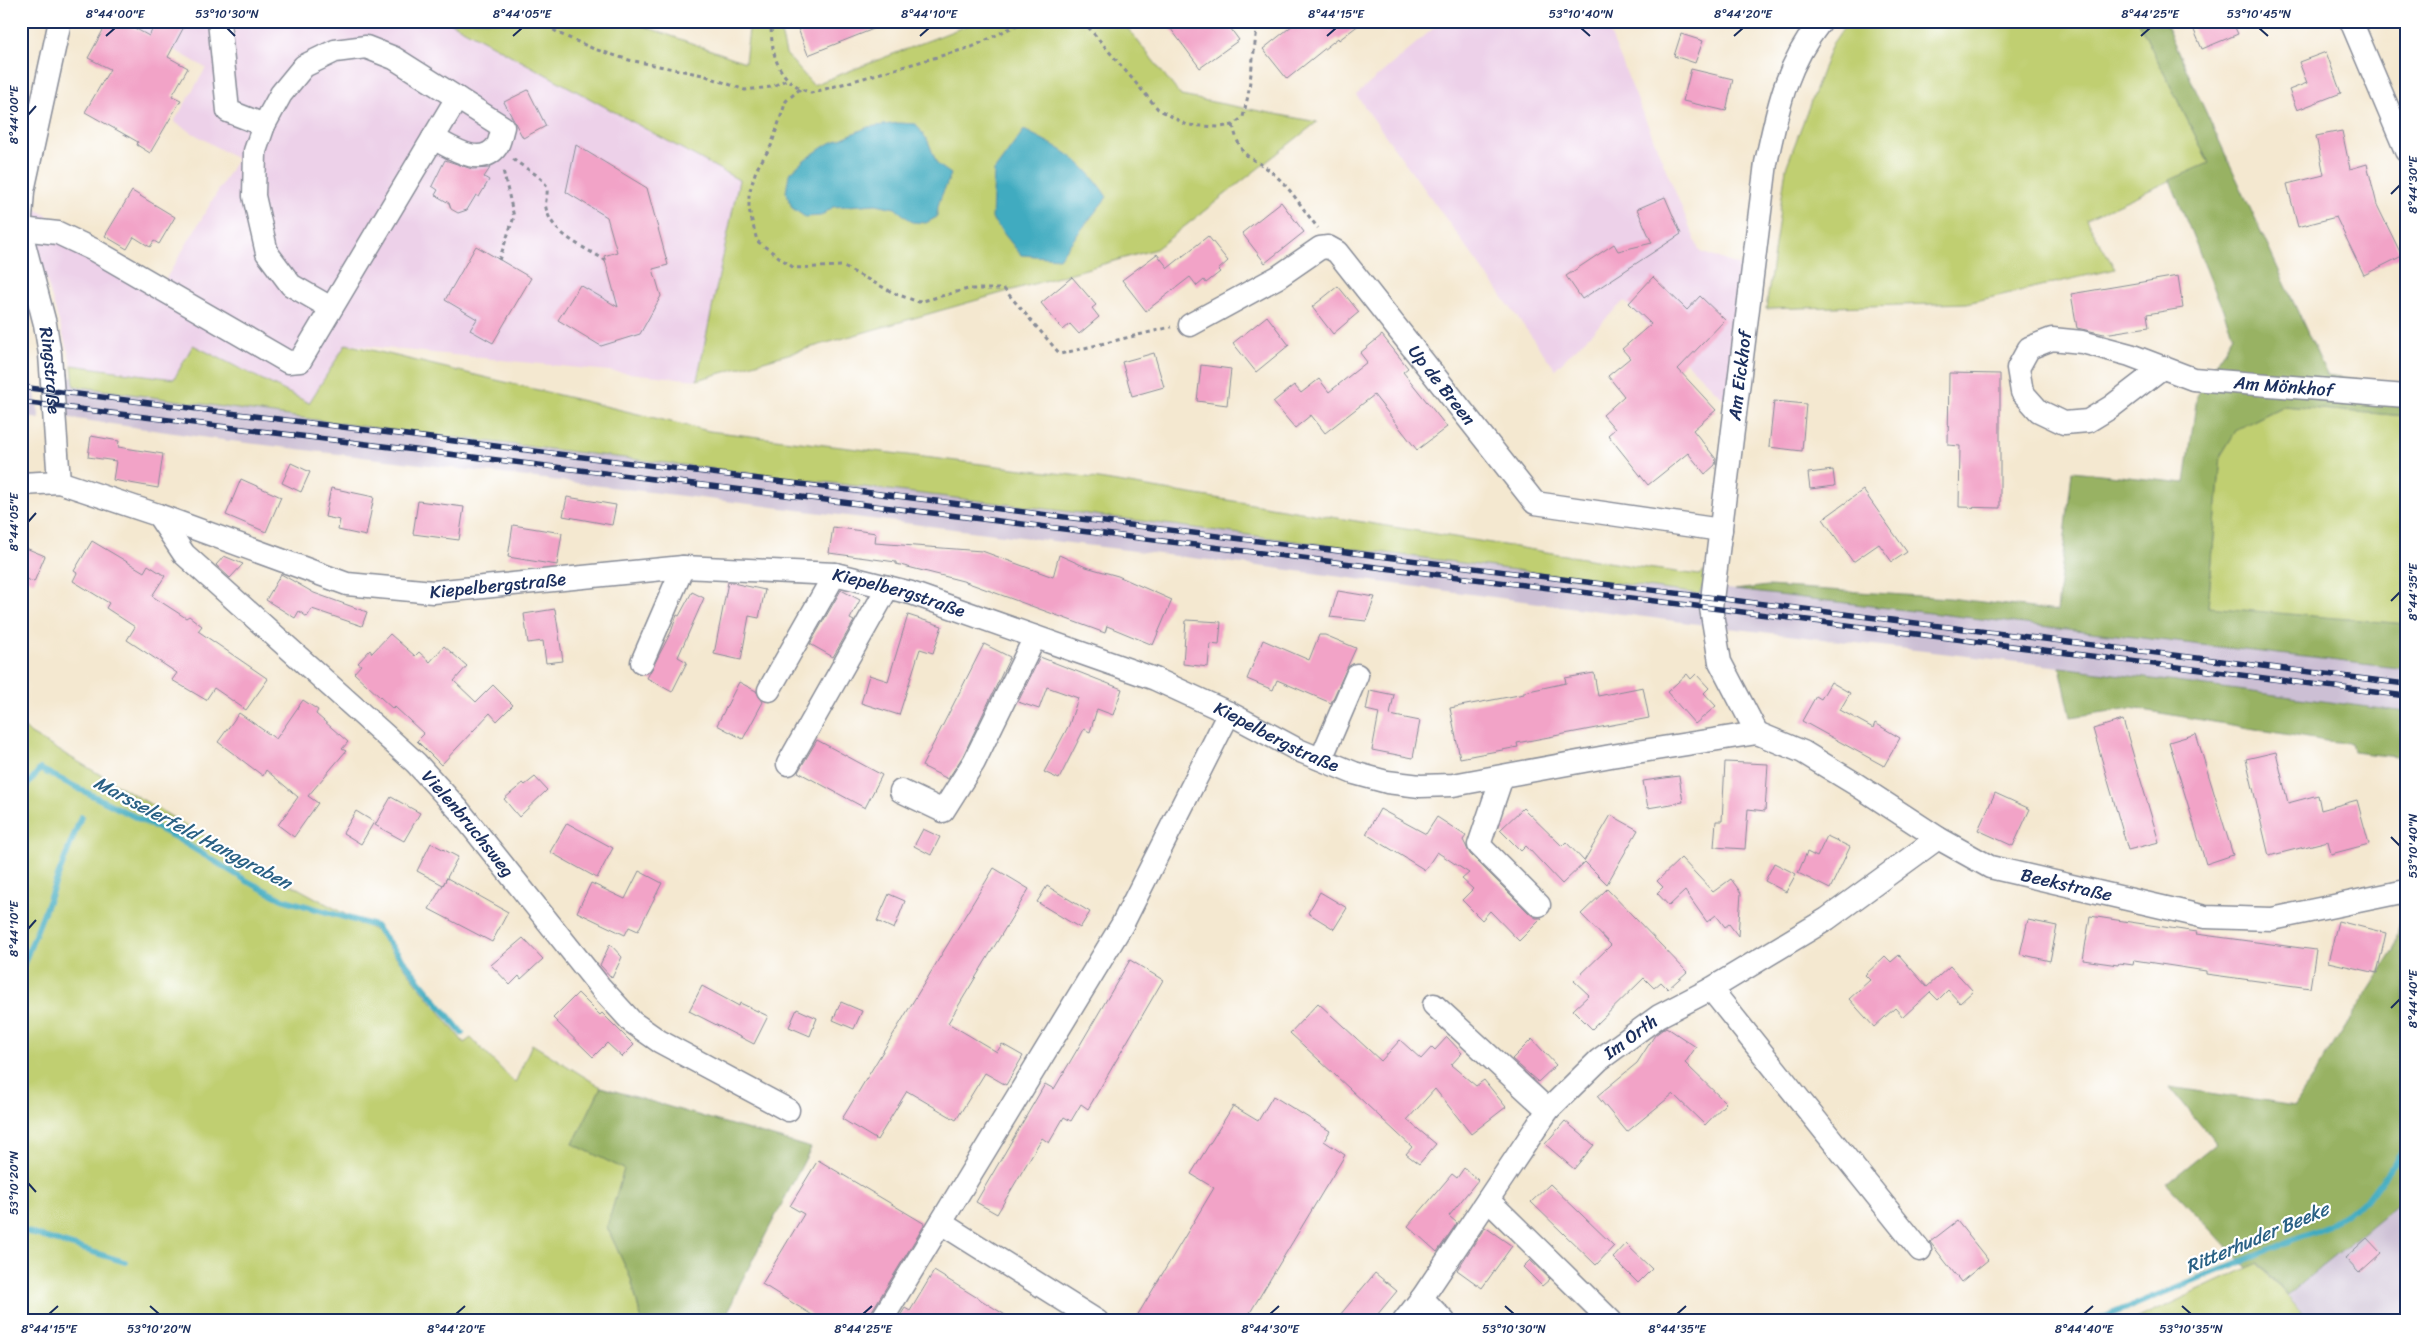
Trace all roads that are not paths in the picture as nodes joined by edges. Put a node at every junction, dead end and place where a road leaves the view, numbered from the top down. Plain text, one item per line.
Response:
1 (60, 21) edge
2 (219, 21) edge
3 (1821, 21) edge
4 (2351, 21) edge
5 (457, 98) junction
6 (264, 125) junction
7 (433, 138) junction
8 (2406, 151) edge
9 (21, 218) edge
10 (21, 231) edge
11 (331, 308) junction
12 (1190, 325) dead end
13 (2163, 367) junction
14 (2406, 396) edge
15 (58, 482) junction
16 (21, 484) edge
17 (158, 515) junction
18 (1721, 530) junction
19 (683, 567) junction
20 (835, 574) junction
21 (888, 587) junction
22 (1035, 637) junction
23 (642, 662) dead end
24 (1357, 675) dead end
25 (769, 690) dead end
26 (1229, 713) junction
27 (1757, 734) junction
28 (1321, 759) junction
29 (788, 764) dead end
30 (1502, 778) junction
31 (901, 791) dead end
32 (1938, 838) junction
33 (2406, 891) edge
34 (1539, 905) dead end
35 (1711, 989) junction
36 (1434, 1005) dead end
37 (788, 1110) dead end
38 (1548, 1110) junction
39 (1488, 1200) junction
40 (941, 1223) junction
41 (1920, 1250) dead end
42 (1422, 1298) junction
43 (882, 1321) edge
44 (1097, 1321) edge
45 (1404, 1321) edge
46 (1444, 1321) edge
47 (1611, 1321) edge

1 - 9 street
2 - 6 street
3 - 18 street, Am Eickhof
4 - 8 street
5 - 6 street
5 - 7 street
5 - 7 street
6 - 11 street
7 - 11 street
10 - 11 street
10 - 15 street, Ringstraße
12 - 18 street, Up de Breen
13 - 13 street, Am Mönkhof
13 - 14 street, Am Mönkhof
15 - 16 street, Kiepelbergstraße
15 - 17 street, Kiepelbergstraße
17 - 19 street, Kiepelbergstraße
17 - 37 street, Vielenbruchsweg
18 - 27 street, Am Eickhof
19 - 20 street, Kiepelbergstraße
19 - 23 street
20 - 21 street, Kiepelbergstraße
20 - 25 street
21 - 22 street, Kiepelbergstraße
21 - 29 street
22 - 26 street, Kiepelbergstraße
22 - 31 street
24 - 28 street
26 - 28 street, Kiepelbergstraße
26 - 40 street
27 - 30 street, Kiepelbergstraße
27 - 32 street, Beekstraße
28 - 30 street, Kiepelbergstraße
30 - 34 street
32 - 33 street, Beekstraße
32 - 35 street, Im Orth
35 - 38 street, Im Orth
35 - 41 street
36 - 38 street
38 - 39 street, Im Orth
39 - 42 street, Im Orth
39 - 47 street
40 - 43 street
40 - 44 street
42 - 45 street, Im Orth
42 - 46 street

